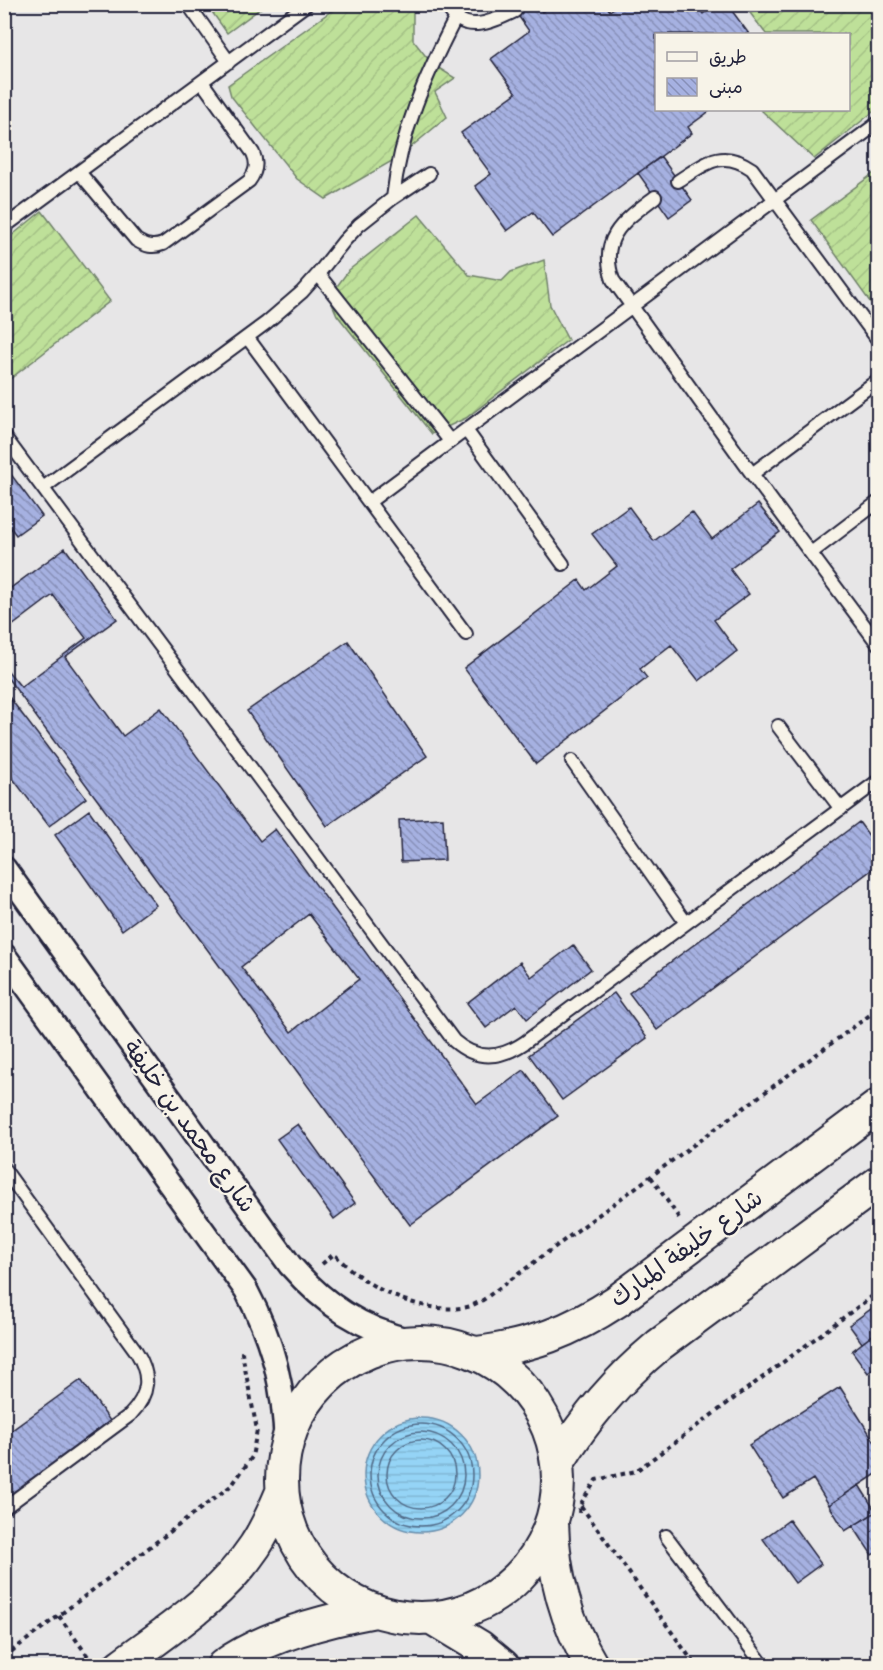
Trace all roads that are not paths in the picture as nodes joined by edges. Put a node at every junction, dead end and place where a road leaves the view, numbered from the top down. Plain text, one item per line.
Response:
1 (188, 4) edge
2 (307, 4) edge
3 (446, 4) edge
4 (514, 11) dead end
5 (456, 17) junction
6 (229, 62) junction
7 (202, 82) junction
8 (879, 123) edge
9 (79, 172) junction
10 (429, 174) dead end
11 (678, 181) dead end
12 (655, 197) dead end
13 (393, 198) junction
14 (776, 200) junction
15 (4, 227) edge
16 (318, 274) junction
17 (632, 306) junction
18 (247, 337) junction
19 (879, 340) edge
20 (879, 380) edge
21 (466, 430) junction
22 (4, 436) edge
23 (450, 441) junction
24 (752, 474) junction
25 (43, 488) junction
26 (369, 502) junction
27 (879, 502) edge
28 (811, 553) junction
29 (563, 564) dead end
30 (466, 634) dead end
31 (879, 644) edge
32 (778, 726) dead end
33 (572, 761) dead end
34 (879, 781) edge
35 (841, 809) junction
36 (4, 868) edge
37 (686, 923) junction
38 (4, 955) edge
39 (879, 1106) edge
40 (4, 1169) edge
41 (879, 1184) edge
42 (411, 1341) junction
43 (476, 1353) junction
44 (286, 1446) junction
45 (557, 1464) junction
46 (282, 1492) junction
47 (4, 1508) edge
48 (565, 1518) junction
49 (666, 1536) dead end
50 (375, 1611) junction
51 (432, 1618) junction
52 (120, 1665) edge
53 (223, 1665) edge
54 (503, 1665) edge
55 (592, 1665) edge
56 (764, 1665) edge

1 - 6 lane
2 - 6 lane
3 - 5 lane
4 - 5 lane
5 - 13 lane
6 - 7 lane
7 - 9 lane
7 - 9 lane
8 - 14 lane
9 - 15 lane
10 - 13 lane
11 - 14 lane
12 - 17 lane
13 - 16 lane
14 - 17 lane
14 - 19 lane
16 - 18 lane
16 - 23 lane
17 - 21 lane
17 - 24 lane
18 - 25 lane
18 - 26 lane
20 - 24 lane
21 - 23 lane
21 - 29 lane
22 - 25 lane
23 - 26 lane
24 - 28 lane
25 - 37 lane
26 - 30 lane
27 - 28 lane
28 - 31 lane
32 - 35 lane
33 - 37 lane
34 - 35 lane
35 - 37 lane
36 - 42 street, شارع محمد بن خليفة
38 - 44 street, شارع محمد بن خليفة
39 - 43 main road, شارع خليفة المبارك
40 - 47 lane
41 - 45 main road
42 - 43 main road
42 - 44 main road
43 - 45 main road
44 - 46 main road
45 - 48 main road
46 - 50 main road
46 - 52 main road
48 - 51 main road
48 - 55 main road
49 - 56 lane
50 - 51 main road
50 - 53 main road
51 - 54 main road

